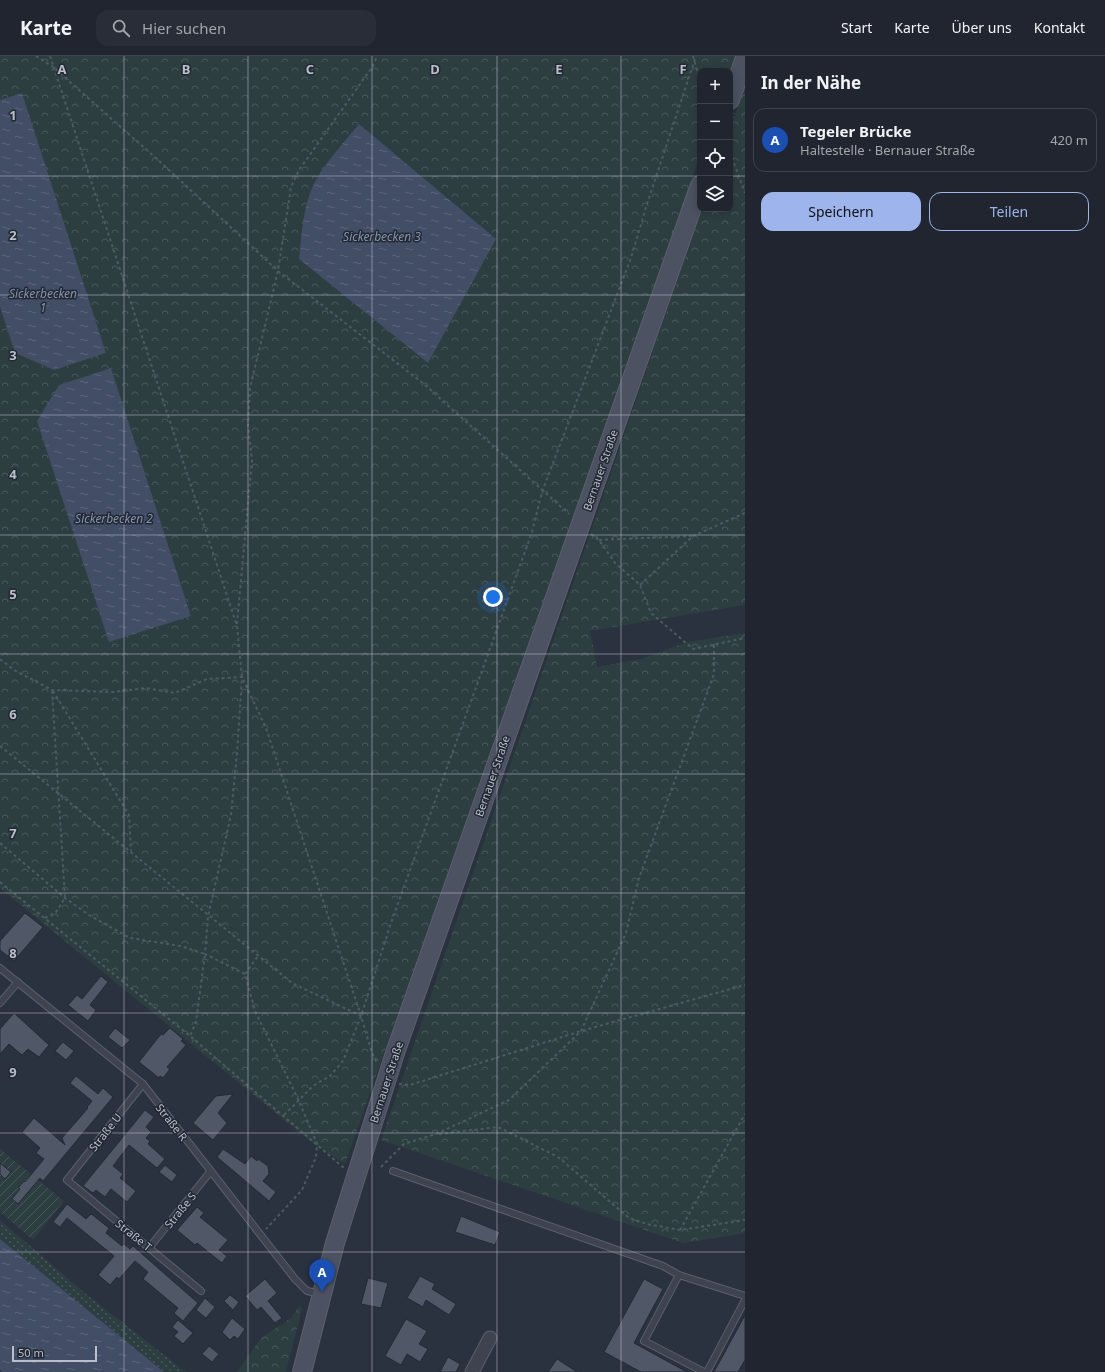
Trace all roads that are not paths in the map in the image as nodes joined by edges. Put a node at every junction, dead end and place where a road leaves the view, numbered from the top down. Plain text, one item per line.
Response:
1 (745, 58) edge
2 (733, 92) edge
3 (697, 194) edge
4 (0, 968) edge
5 (18, 982) junction
6 (0, 1003) edge
7 (143, 1084) junction
8 (393, 1171) dead end
9 (210, 1172) junction
10 (67, 1180) joint
11 (149, 1248) junction
12 (679, 1275) junction
13 (201, 1290) dead end
14 (321, 1294) junction
15 (745, 1296) edge
16 (745, 1300) edge
17 (490, 1338) dead end
18 (302, 1372) edge
19 (472, 1372) edge
20 (706, 1372) edge

1 - 2 main road
3 - 14 main road, Bernauer Straße
4 - 5 lane, Straße R
5 - 6 lane
5 - 7 lane, Straße R
7 - 9 lane, Straße R
7 - 10 lane, Straße U
8 - 12 lane
9 - 11 lane, Straße S
9 - 14 lane, Straße R
10 - 11 lane, Straße T
11 - 13 lane, Straße T
12 - 15 lane
12 - 20 lane
14 - 18 main road, Bernauer Straße
16 - 20 lane
17 - 19 street

